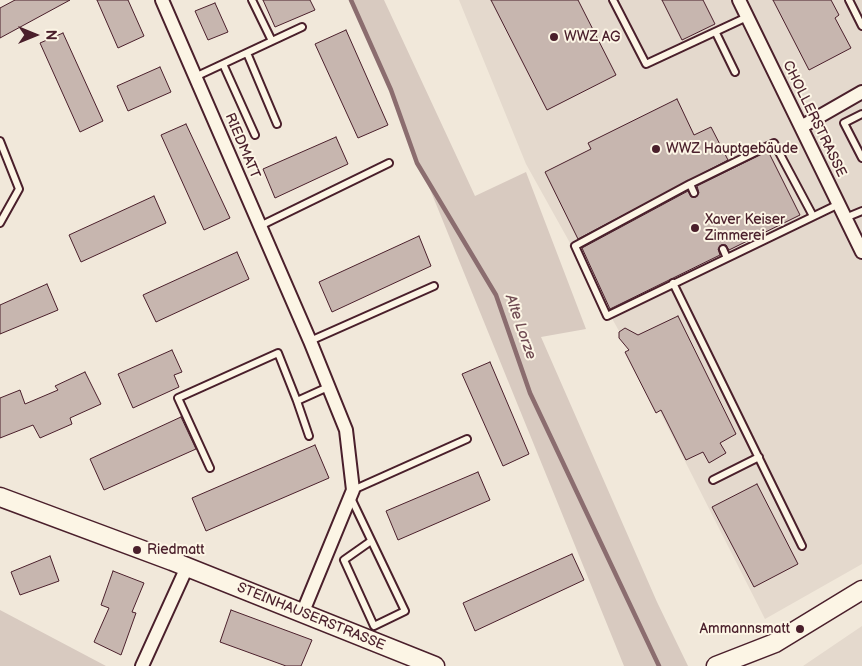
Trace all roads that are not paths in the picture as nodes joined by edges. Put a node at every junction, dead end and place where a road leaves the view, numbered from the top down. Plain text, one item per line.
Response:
1 (162, 0) edge
2 (252, 0) edge
3 (613, 0) edge
4 (739, 0) edge
5 (849, 0) edge
6 (747, 17) junction
7 (862, 26) edge
8 (302, 27) dead end
9 (716, 33) junction
10 (272, 41) junction
11 (246, 53) junction
12 (222, 64) junction
13 (735, 72) dead end
14 (195, 77) junction
15 (862, 92) edge
16 (862, 114) edge
17 (277, 124) dead end
18 (801, 128) junction
19 (254, 135) dead end
20 (0, 141) edge
21 (862, 158) edge
22 (389, 163) dead end
23 (690, 184) junction
24 (694, 193) dead end
25 (839, 204) junction
26 (862, 211) edge
27 (813, 216) junction
28 (845, 218) junction
29 (0, 223) edge
30 (260, 226) junction
31 (722, 249) dead end
32 (862, 252) edge
33 (726, 258) junction
34 (673, 283) junction
35 (434, 286) dead end
36 (310, 341) junction
37 (328, 387) junction
38 (297, 401) junction
39 (309, 436) dead end
40 (467, 439) dead end
41 (759, 457) junction
42 (210, 468) dead end
43 (713, 480) dead end
44 (352, 494) junction
45 (0, 496) edge
46 (371, 541) junction
47 (802, 546) dead end
48 (187, 567) junction
49 (862, 590) edge
50 (302, 614) junction
51 (142, 666) edge
52 (435, 666) edge
53 (716, 666) edge

1 - 14 street, RIEDMATT
2 - 10 lane
3 - 9 lane
4 - 6 street, CHOLLERSTRASSE
5 - 7 lane
6 - 9 lane
6 - 18 street, CHOLLERSTRASSE
8 - 10 lane
9 - 13 lane
10 - 11 lane
11 - 12 lane
11 - 17 lane
12 - 14 lane
12 - 19 lane
14 - 30 street, RIEDMATT
15 - 18 street
16 - 21 lane
18 - 25 street, CHOLLERSTRASSE
20 - 29 lane
22 - 30 lane
23 - 24 lane
23 - 27 lane
23 - 34 lane
25 - 27 lane
25 - 28 street, CHOLLERSTRASSE
26 - 28 lane
27 - 33 lane
28 - 32 street, CHOLLERSTRASSE
30 - 36 street, RIEDMATT
31 - 33 lane
33 - 34 lane
34 - 41 lane
35 - 36 lane
36 - 37 street, RIEDMATT
37 - 38 lane
37 - 44 street, RIEDMATT
38 - 39 lane
38 - 42 lane
40 - 44 lane
41 - 43 lane
41 - 47 lane
44 - 46 lane
44 - 50 street, RIEDMATT
45 - 48 street, STEINHAUSERSTRASSE
46 - 46 lane
48 - 50 street, STEINHAUSERSTRASSE
48 - 51 street
49 - 53 street
50 - 52 street, STEINHAUSERSTRASSE

